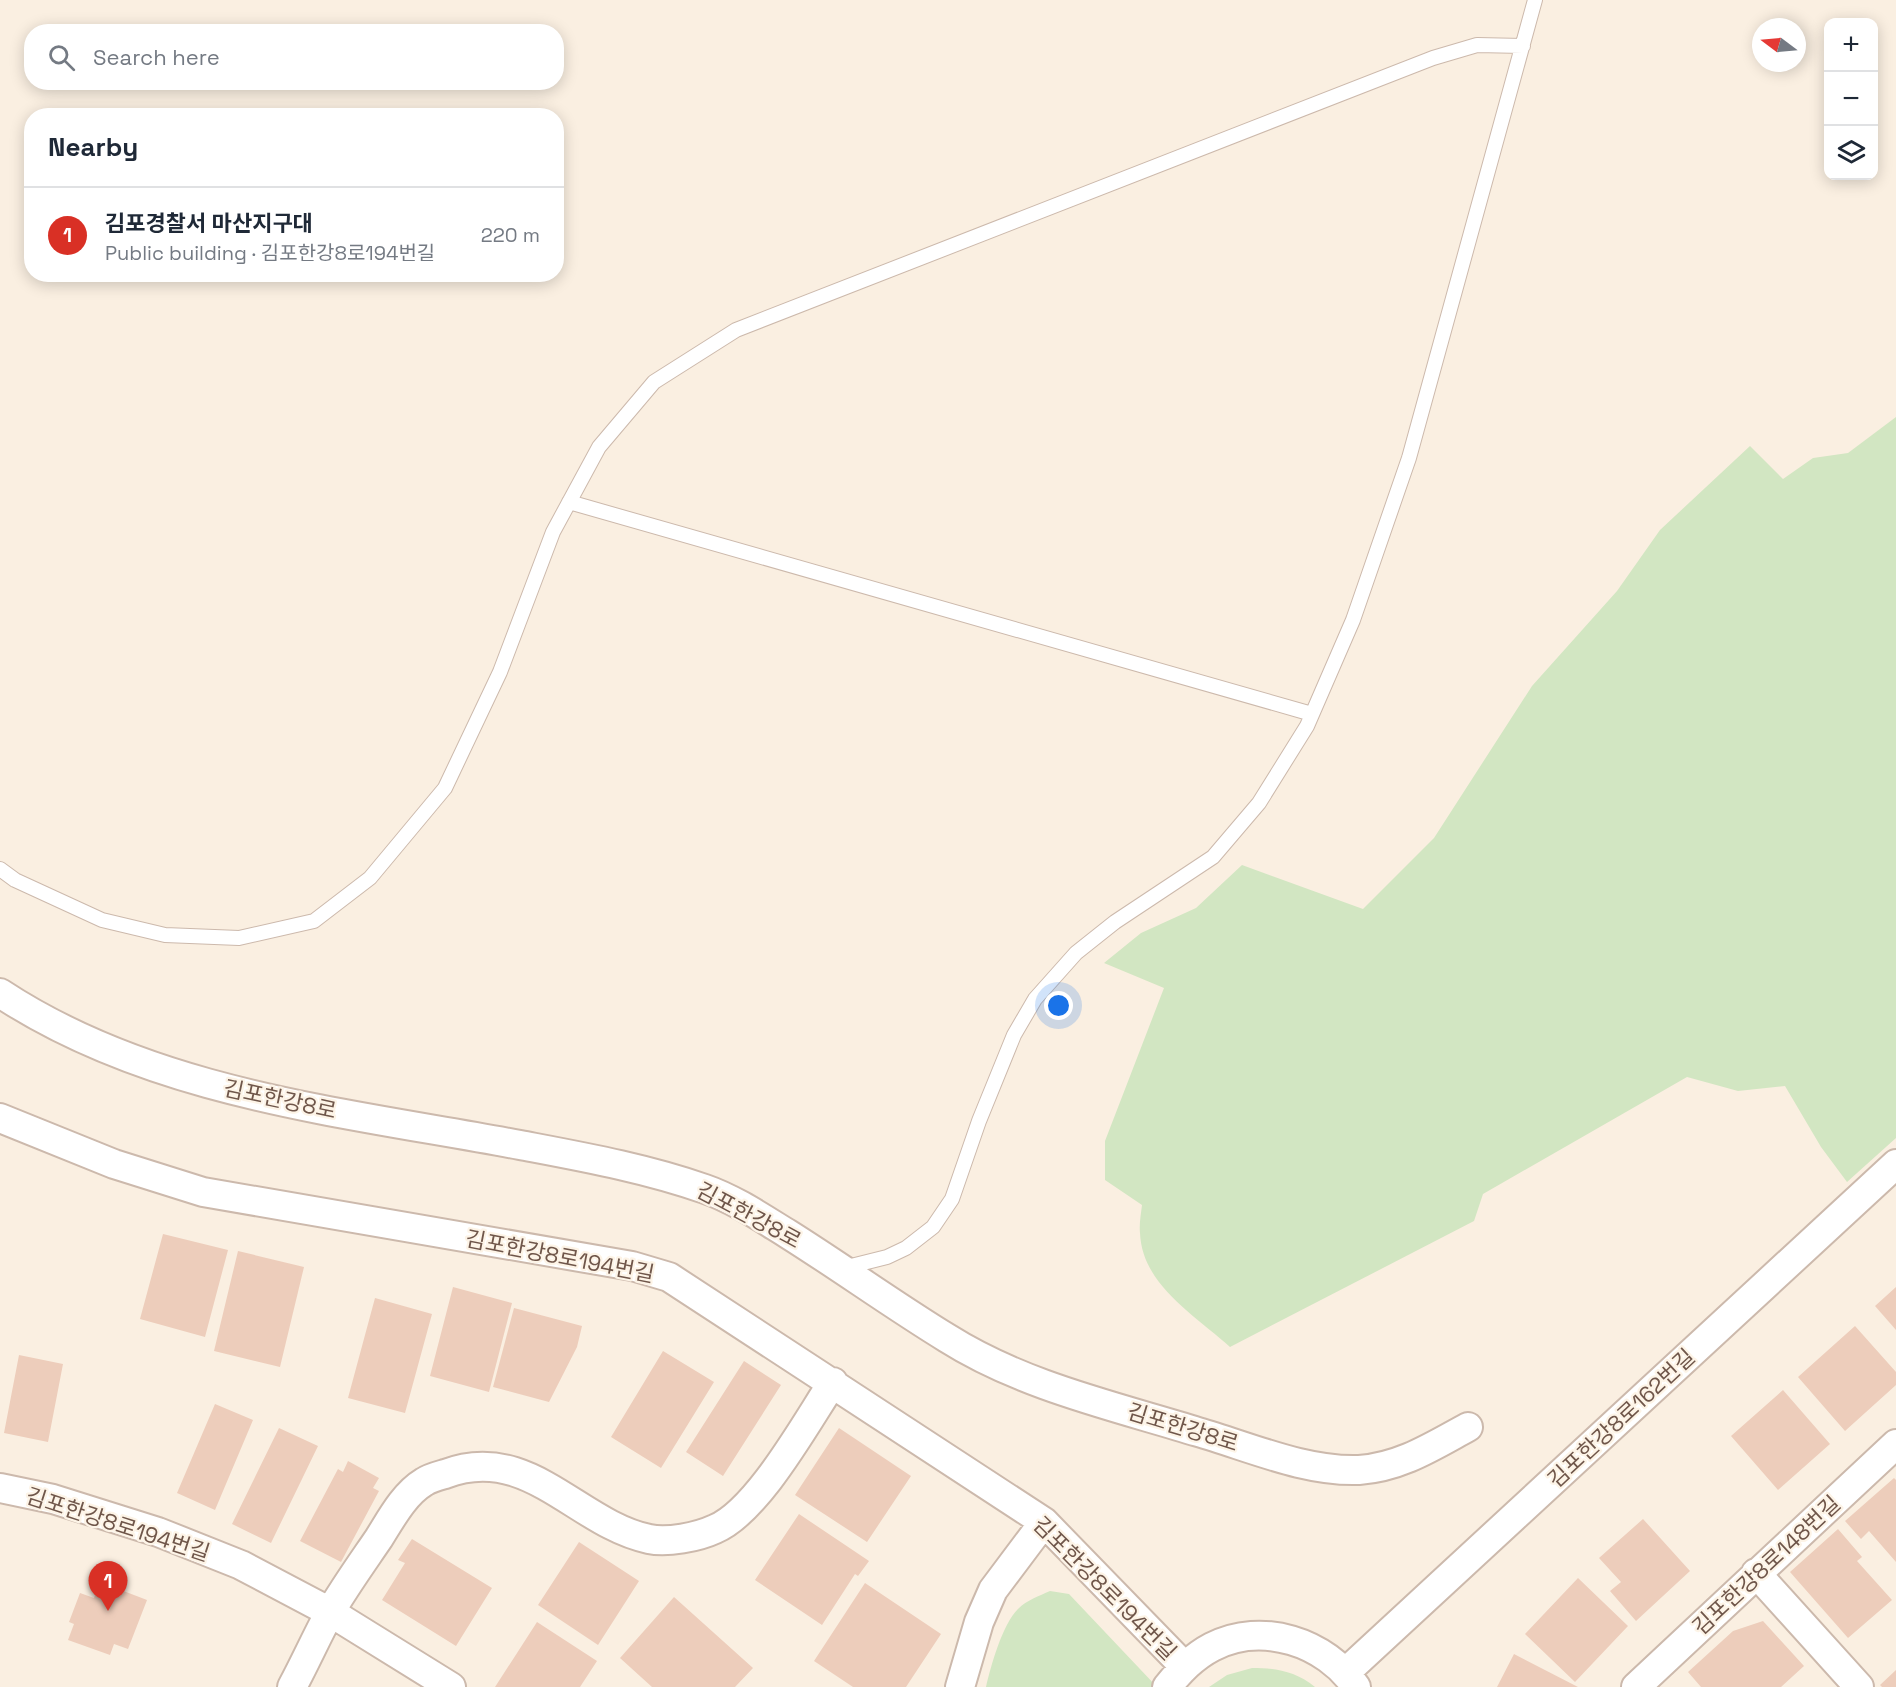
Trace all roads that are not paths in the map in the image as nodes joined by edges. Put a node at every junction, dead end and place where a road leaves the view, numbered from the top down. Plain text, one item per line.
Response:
1 (1535, 0) edge
2 (1523, 45) junction
3 (569, 502) junction
4 (1312, 714) junction
5 (0, 869) edge
6 (0, 993) edge
7 (0, 1118) edge
8 (1896, 1164) edge
9 (843, 1268) junction
10 (833, 1382) junction
11 (1468, 1427) dead end
12 (1896, 1444) edge
13 (0, 1488) edge
14 (1044, 1522) junction
15 (1756, 1573) junction
16 (330, 1612) junction
17 (1175, 1677) edge
18 (1351, 1680) edge
19 (292, 1687) edge
20 (452, 1687) edge
21 (960, 1687) edge
22 (1636, 1687) edge
23 (1859, 1687) edge

1 - 2 lane
2 - 3 lane
2 - 4 lane
3 - 4 lane
3 - 5 lane
4 - 9 lane
6 - 9 street, 김포한강8로
7 - 10 street, 김포한강8로194번길
8 - 18 street, 김포한강8로162번길
9 - 11 street, 김포한강8로
10 - 14 street, 김포한강8로194번길
10 - 16 street
12 - 15 street, 김포한강8로148번길
13 - 16 street, 김포한강8로194번길
14 - 17 street, 김포한강8로194번길
14 - 21 street
15 - 22 street, 김포한강8로148번길
15 - 23 street
16 - 19 street
16 - 20 street, 김포한강8로194번길
17 - 18 street

